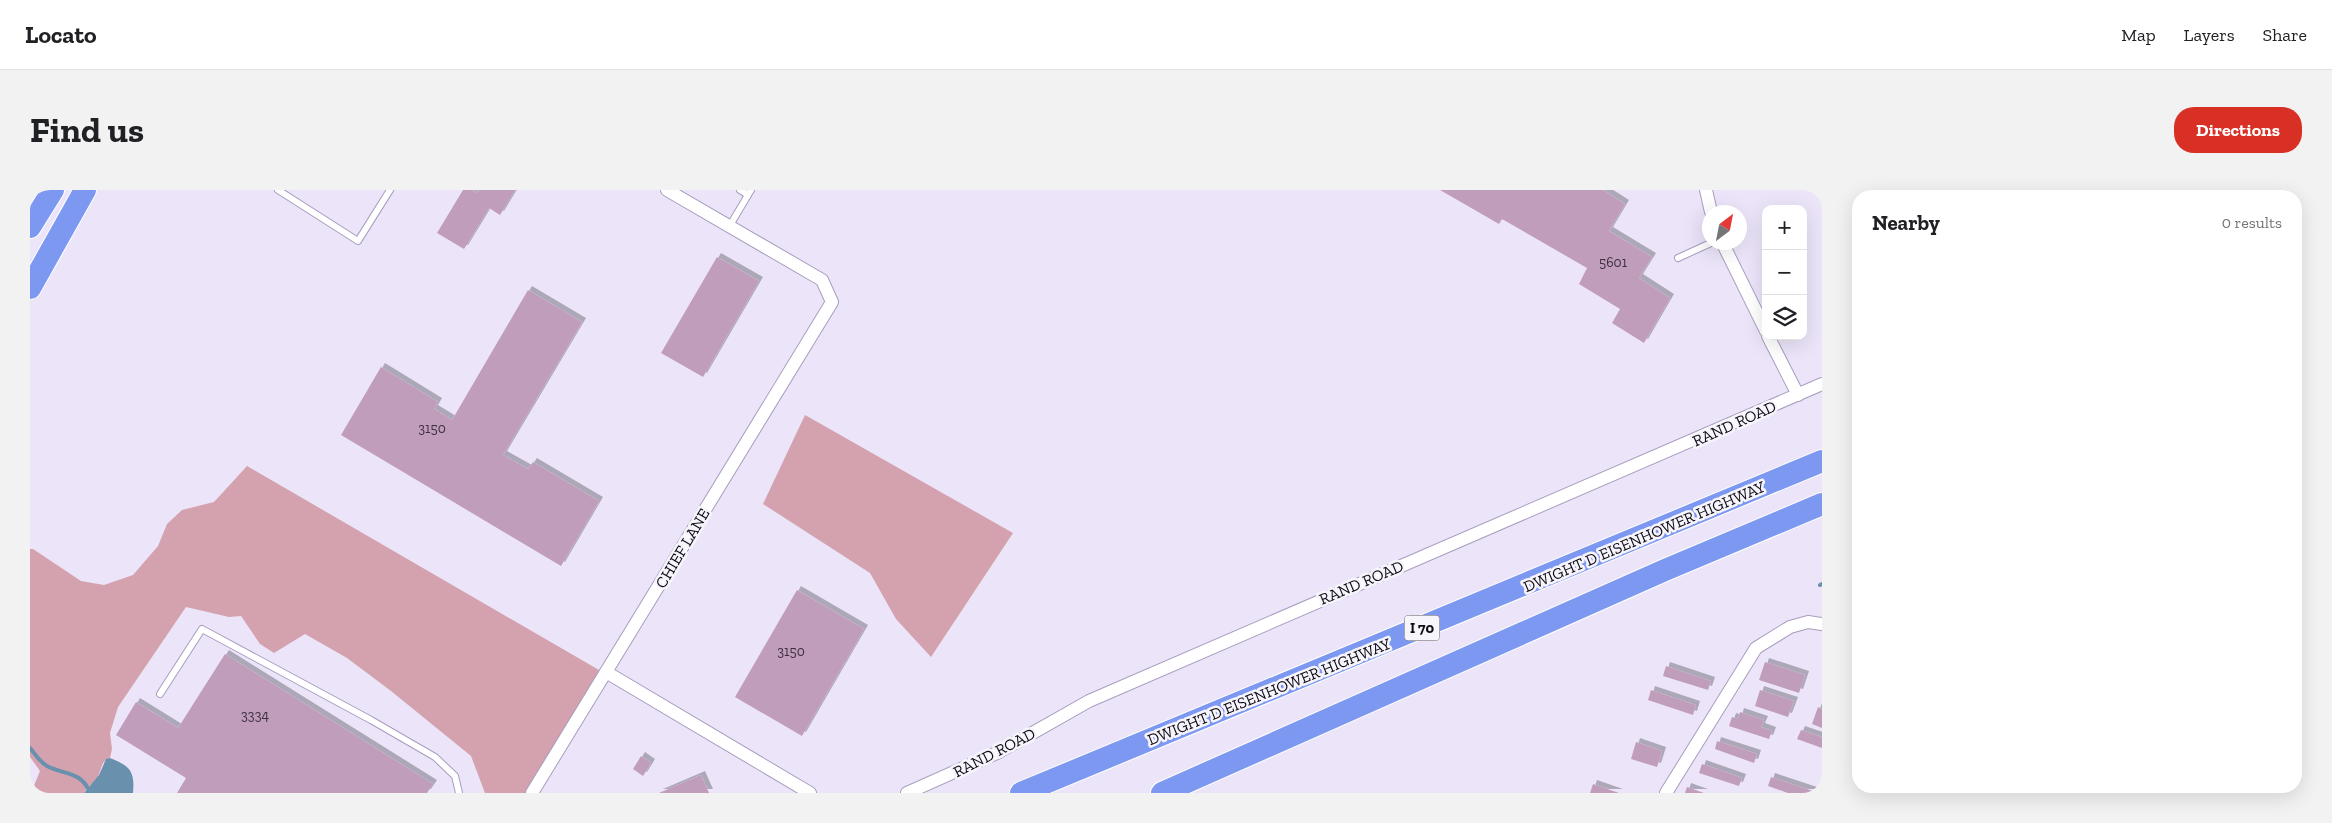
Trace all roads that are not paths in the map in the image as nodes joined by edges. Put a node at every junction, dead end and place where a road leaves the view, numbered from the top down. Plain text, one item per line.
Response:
1 (53, 190) edge
2 (85, 190) edge
3 (278, 190) edge
4 (390, 190) edge
5 (667, 190) edge
6 (740, 190) edge
7 (1706, 190) edge
8 (749, 192) edge
9 (1709, 205) edge
10 (30, 227) edge
11 (729, 227) junction
12 (1702, 247) edge
13 (1726, 250) edge
14 (1678, 258) dead end
15 (30, 288) edge
16 (1762, 323) edge
17 (1770, 340) edge
18 (1822, 384) edge
19 (1798, 395) junction
20 (1822, 461) edge
21 (1822, 504) edge
22 (1822, 624) edge
23 (606, 672) junction
24 (160, 694) dead end
25 (1170, 790) edge
26 (459, 793) edge
27 (532, 793) edge
28 (810, 793) edge
29 (907, 793) edge
30 (1021, 793) edge
31 (1666, 793) edge

1 - 10 highway
2 - 15 highway
3 - 4 lane
5 - 11 street
6 - 8 lane
7 - 9 street
8 - 11 lane
11 - 23 street, CHIEF LANE
12 - 14 lane
13 - 16 street
17 - 19 street
18 - 19 street, RAND ROAD
19 - 29 street, RAND ROAD
20 - 30 highway, DWIGHT D EISENHOWER HIGHWAY / I 70
21 - 25 highway
22 - 31 street
23 - 27 street, CHIEF LANE
23 - 28 street
24 - 26 lane

